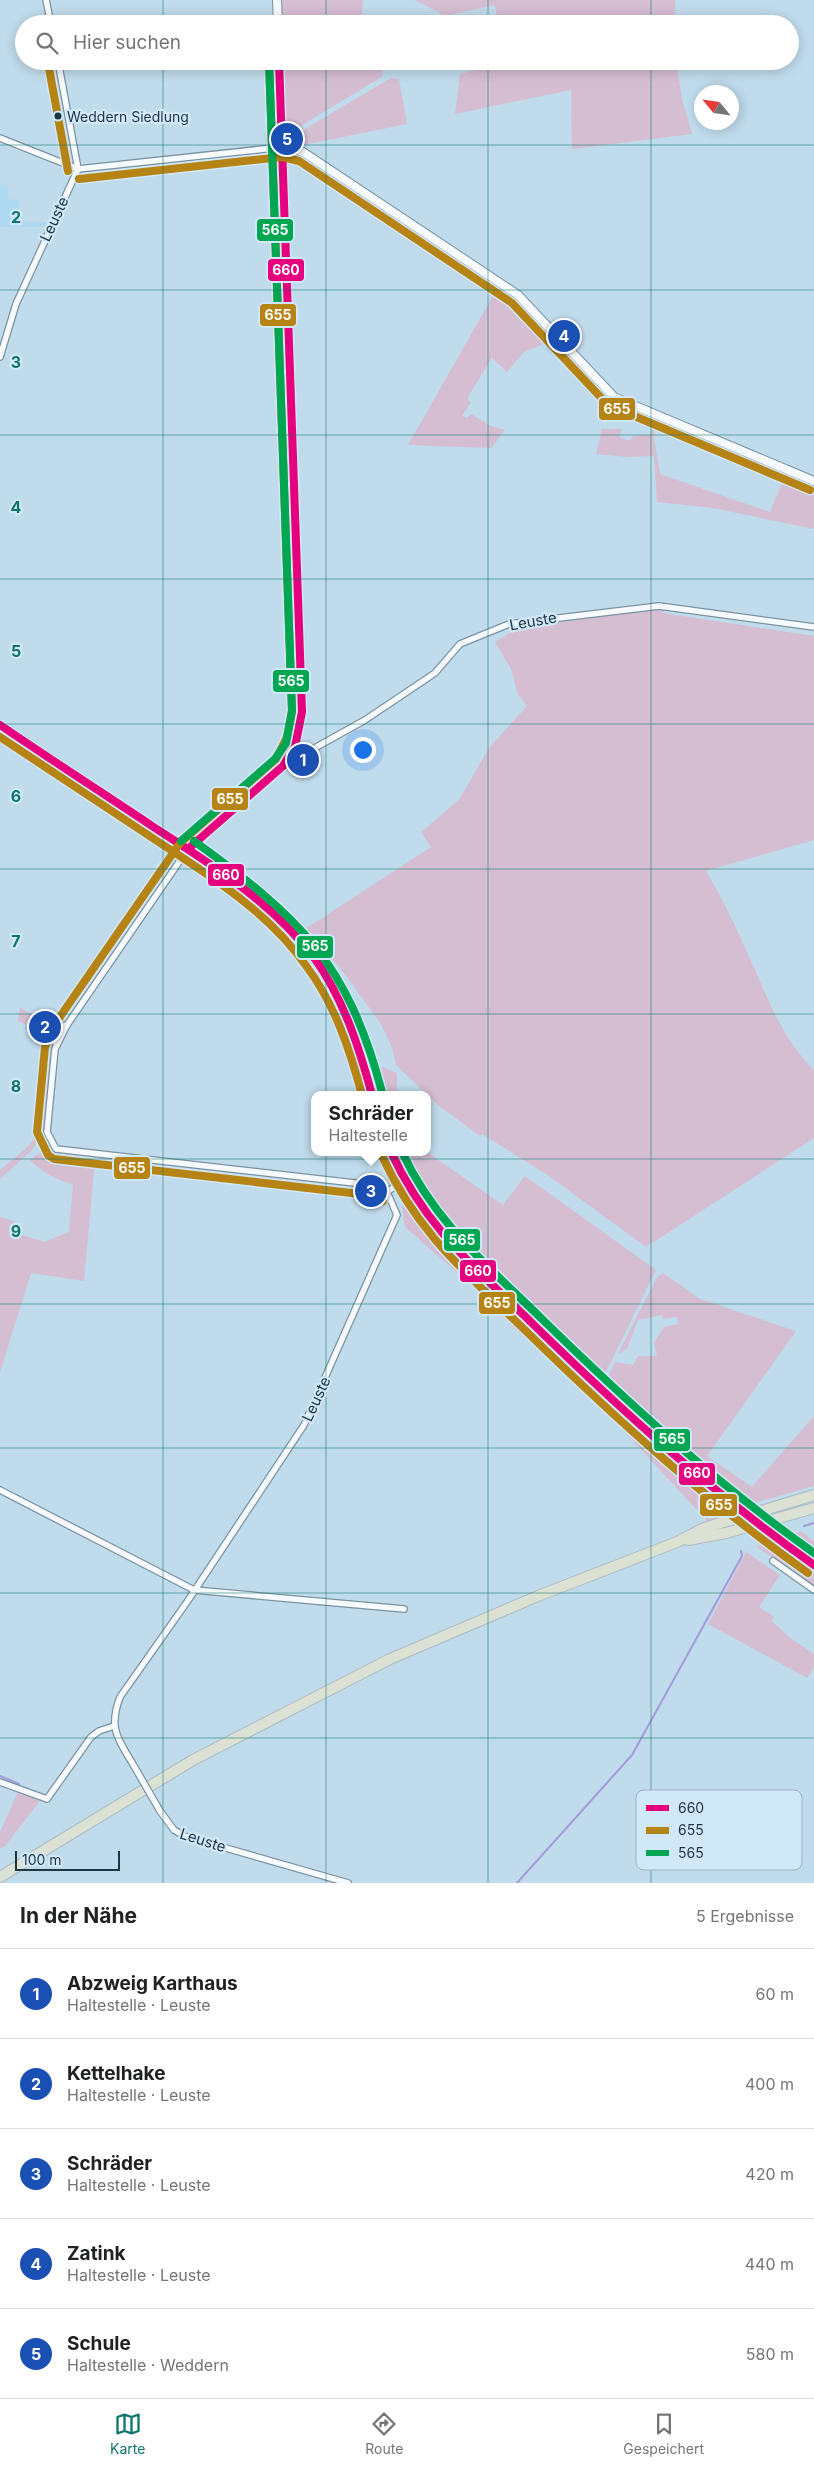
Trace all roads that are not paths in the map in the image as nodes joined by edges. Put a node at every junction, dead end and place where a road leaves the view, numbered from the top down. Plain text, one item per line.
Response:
1 (46, 0) edge
2 (277, 0) edge
3 (48, 15) edge
4 (278, 15) edge
5 (60, 70) edge
6 (279, 70) edge
7 (0, 138) edge
8 (283, 147) junction
9 (78, 169) junction
10 (0, 357) edge
11 (814, 481) edge
12 (814, 627) edge
13 (0, 725) edge
14 (290, 757) junction
15 (188, 850) junction
16 (67, 1025) junction
17 (56, 1044) junction
18 (371, 1091) edge
19 (392, 1156) edge
20 (404, 1180) junction
21 (387, 1192) junction
22 (0, 1490) edge
23 (814, 1494) edge
24 (814, 1508) edge
25 (677, 1542) junction
26 (773, 1561) dead end
27 (814, 1565) edge
28 (194, 1590) junction
29 (814, 1590) edge
30 (404, 1609) dead end
31 (114, 1726) junction
32 (0, 1782) edge
33 (0, 1877) edge
34 (348, 1883) edge

1 - 3 street
2 - 4 street
5 - 9 street
6 - 8 street
7 - 9 street
8 - 9 street
8 - 11 street
8 - 14 street
9 - 10 street, Leuste
12 - 14 street, Leuste
13 - 15 street
14 - 15 street
15 - 16 street
15 - 18 street
16 - 17 street
16 - 17 street
17 - 21 street
19 - 20 street
20 - 21 street
20 - 27 street, bridge
21 - 28 street, Leuste
22 - 28 street
23 - 25 highway
24 - 25 highway
25 - 33 highway
26 - 29 street
28 - 30 street
28 - 31 street, Leuste
31 - 32 street
31 - 34 street, Leuste, bridge

